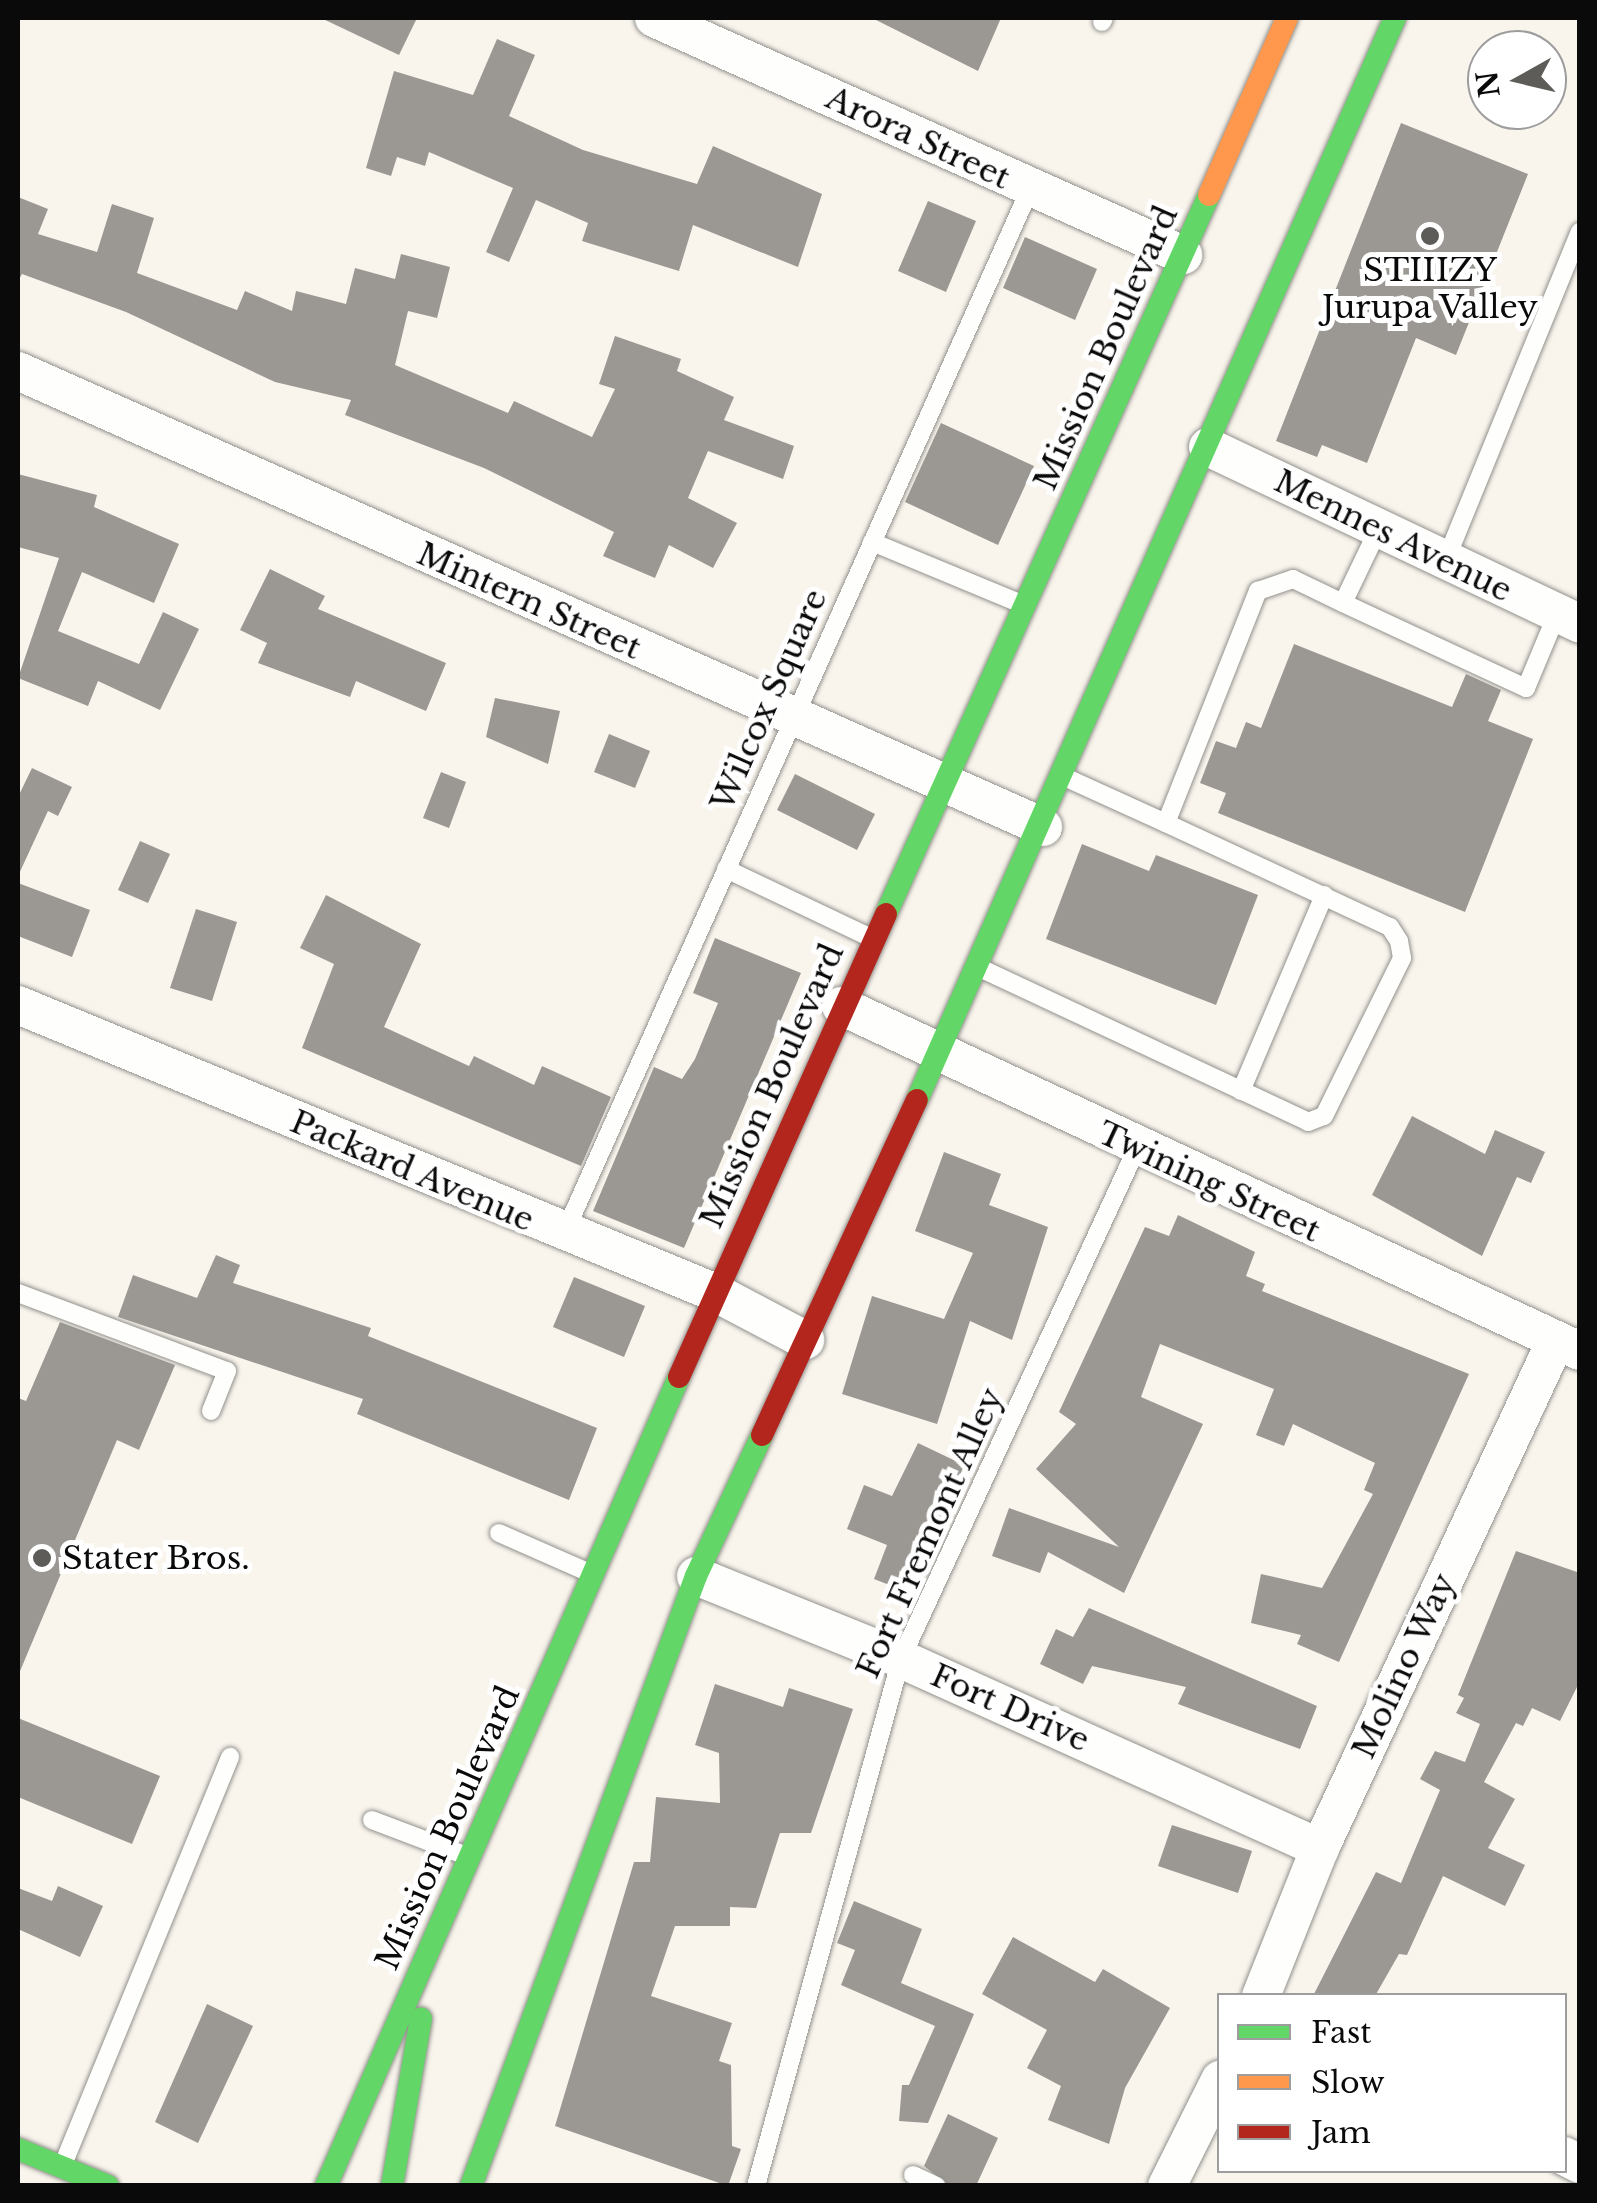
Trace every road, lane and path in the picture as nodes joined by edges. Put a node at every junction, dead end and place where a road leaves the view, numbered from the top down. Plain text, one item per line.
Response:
1 (654, 18) edge
2 (1287, 18) edge
3 (1395, 18) edge
4 (1030, 189) junction
5 (1580, 232) edge
6 (1183, 255) junction
7 (18, 371) edge
8 (1208, 447) junction
9 (1378, 530) junction
10 (872, 542) junction
11 (1445, 562) junction
12 (1343, 603) junction
13 (1028, 607) junction
14 (1568, 619) edge
15 (793, 719) junction
16 (1064, 777) junction
17 (948, 788) junction
18 (1166, 823) junction
19 (1043, 827) junction
20 (726, 869) junction
21 (1324, 895) junction
22 (874, 940) junction
23 (979, 967) junction
24 (18, 1005) edge
25 (841, 1006) junction
26 (938, 1056) junction
27 (1241, 1092) junction
28 (1136, 1150) junction
29 (564, 1235) junction
30 (716, 1292) junction
31 (18, 1293) edge
32 (805, 1340) junction
33 (1568, 1346) edge
34 (211, 1411) dead end
35 (499, 1533) dead end
36 (596, 1575) junction
37 (696, 1576) junction
38 (901, 1658) junction
39 (230, 1756) dead end
40 (372, 1820) dead end
41 (1320, 1848) junction
42 (469, 1858) junction
43 (432, 1946) junction
44 (1262, 1993) edge
45 (1217, 2086) edge
46 (18, 2149) edge
47 (62, 2167) junction
48 (913, 2175) dead end
49 (108, 2186) edge
50 (326, 2186) edge
51 (392, 2186) edge
52 (471, 2186) edge
53 (756, 2186) edge
54 (937, 2186) edge
55 (1167, 2186) edge

1 - 4 street, Arora Street
2 - 6 main road, Mission Boulevard
3 - 8 main road
4 - 6 street, Arora Street
4 - 10 lane, Wilcox Square
5 - 11 lane
6 - 13 main road, Mission Boulevard
7 - 15 street, Mintern Street
8 - 9 street, Mennes Avenue
8 - 16 main road
9 - 11 street, Mennes Avenue
9 - 12 lane
10 - 13 lane
10 - 15 lane, Wilcox Square
11 - 14 street, Mennes Avenue
12 - 14 lane
12 - 18 lane
13 - 17 main road, Mission Boulevard
15 - 17 street, Mintern Street
15 - 20 lane, Wilcox Square
16 - 18 lane
16 - 19 main road
17 - 19 street, Mintern Street
17 - 22 main road, Mission Boulevard
18 - 21 lane
19 - 23 main road
20 - 22 lane
20 - 29 lane, Wilcox Square
21 - 27 lane
21 - 27 lane
22 - 25 main road, Mission Boulevard
23 - 26 main road
23 - 27 lane
24 - 29 street, Packard Avenue
25 - 26 street, Twining Street
25 - 30 main road, Mission Boulevard
26 - 28 street, Twining Street
26 - 32 main road
28 - 33 street, Twining Street
28 - 38 lane, Fort Fremont Alley
29 - 30 street, Packard Avenue
30 - 32 street, Packard Avenue
30 - 36 main road, Mission Boulevard
31 - 34 lane
32 - 37 main road
33 - 41 street, Molino Way
35 - 36 lane
36 - 42 main road, Mission Boulevard
37 - 38 street, Fort Drive
37 - 52 main road
38 - 41 street, Fort Drive
38 - 53 lane, Fort Fremont Alley
39 - 47 lane
40 - 42 lane
41 - 44 street, Molino Way
42 - 43 main road, Mission Boulevard
43 - 50 main road, Mission Boulevard
43 - 51 main road
45 - 55 street
46 - 47 main road
47 - 49 main road
48 - 54 lane

